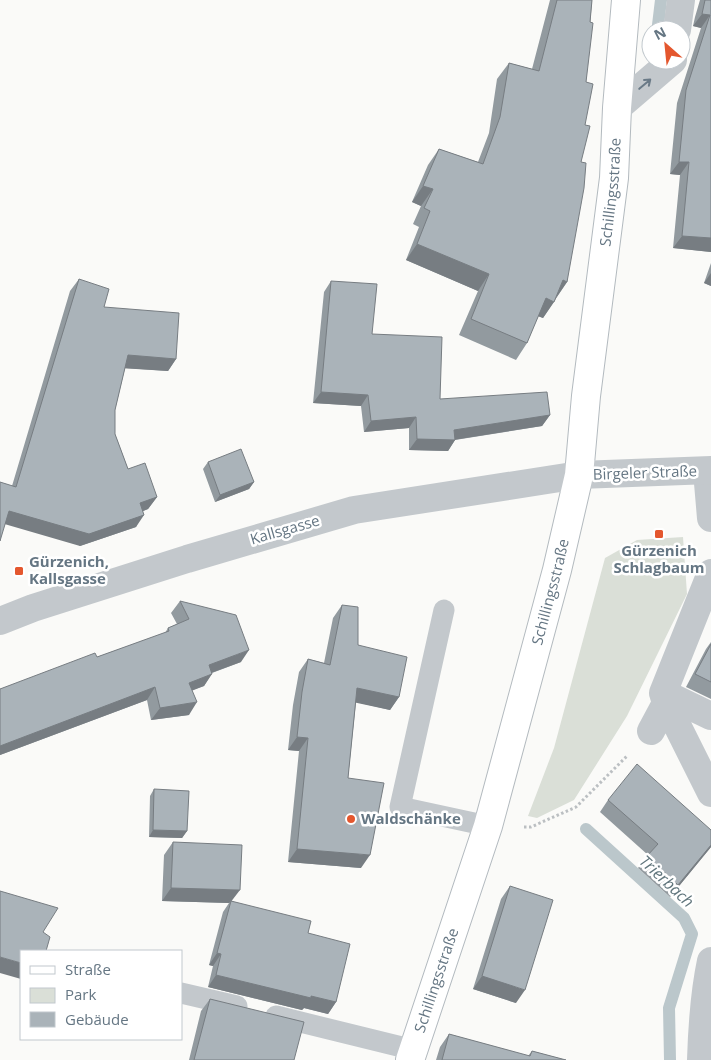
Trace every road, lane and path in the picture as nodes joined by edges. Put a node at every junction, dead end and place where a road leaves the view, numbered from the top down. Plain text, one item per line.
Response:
1 (626, 0) edge
2 (681, 0) edge
3 (678, 20) edge
4 (661, 70) edge
5 (617, 108) junction
6 (709, 471) edge
7 (579, 475) junction
8 (711, 518) edge
9 (711, 573) edge
10 (444, 610) dead end
11 (0, 621) edge
12 (665, 698) junction
13 (711, 716) edge
14 (651, 731) joint
15 (711, 793) edge
16 (488, 826) junction
17 (711, 961) edge
18 (182, 993) edge
19 (412, 1055) edge
20 (702, 1060) edge

1 - 5 main road, Schillingsstraße
2 - 3 street
5 -> 4 street
5 - 7 main road, Schillingsstraße
6 - 7 street, Birgeler Straße
6 - 8 street
7 - 11 street, Kallsgasse
7 - 16 main road, Schillingsstraße
9 - 12 street
10 - 16 lane
12 - 13 street
12 - 14 street
12 - 15 street
14 - 16 path
16 - 19 main road, Schillingsstraße
17 - 20 street
18 - 19 lane

